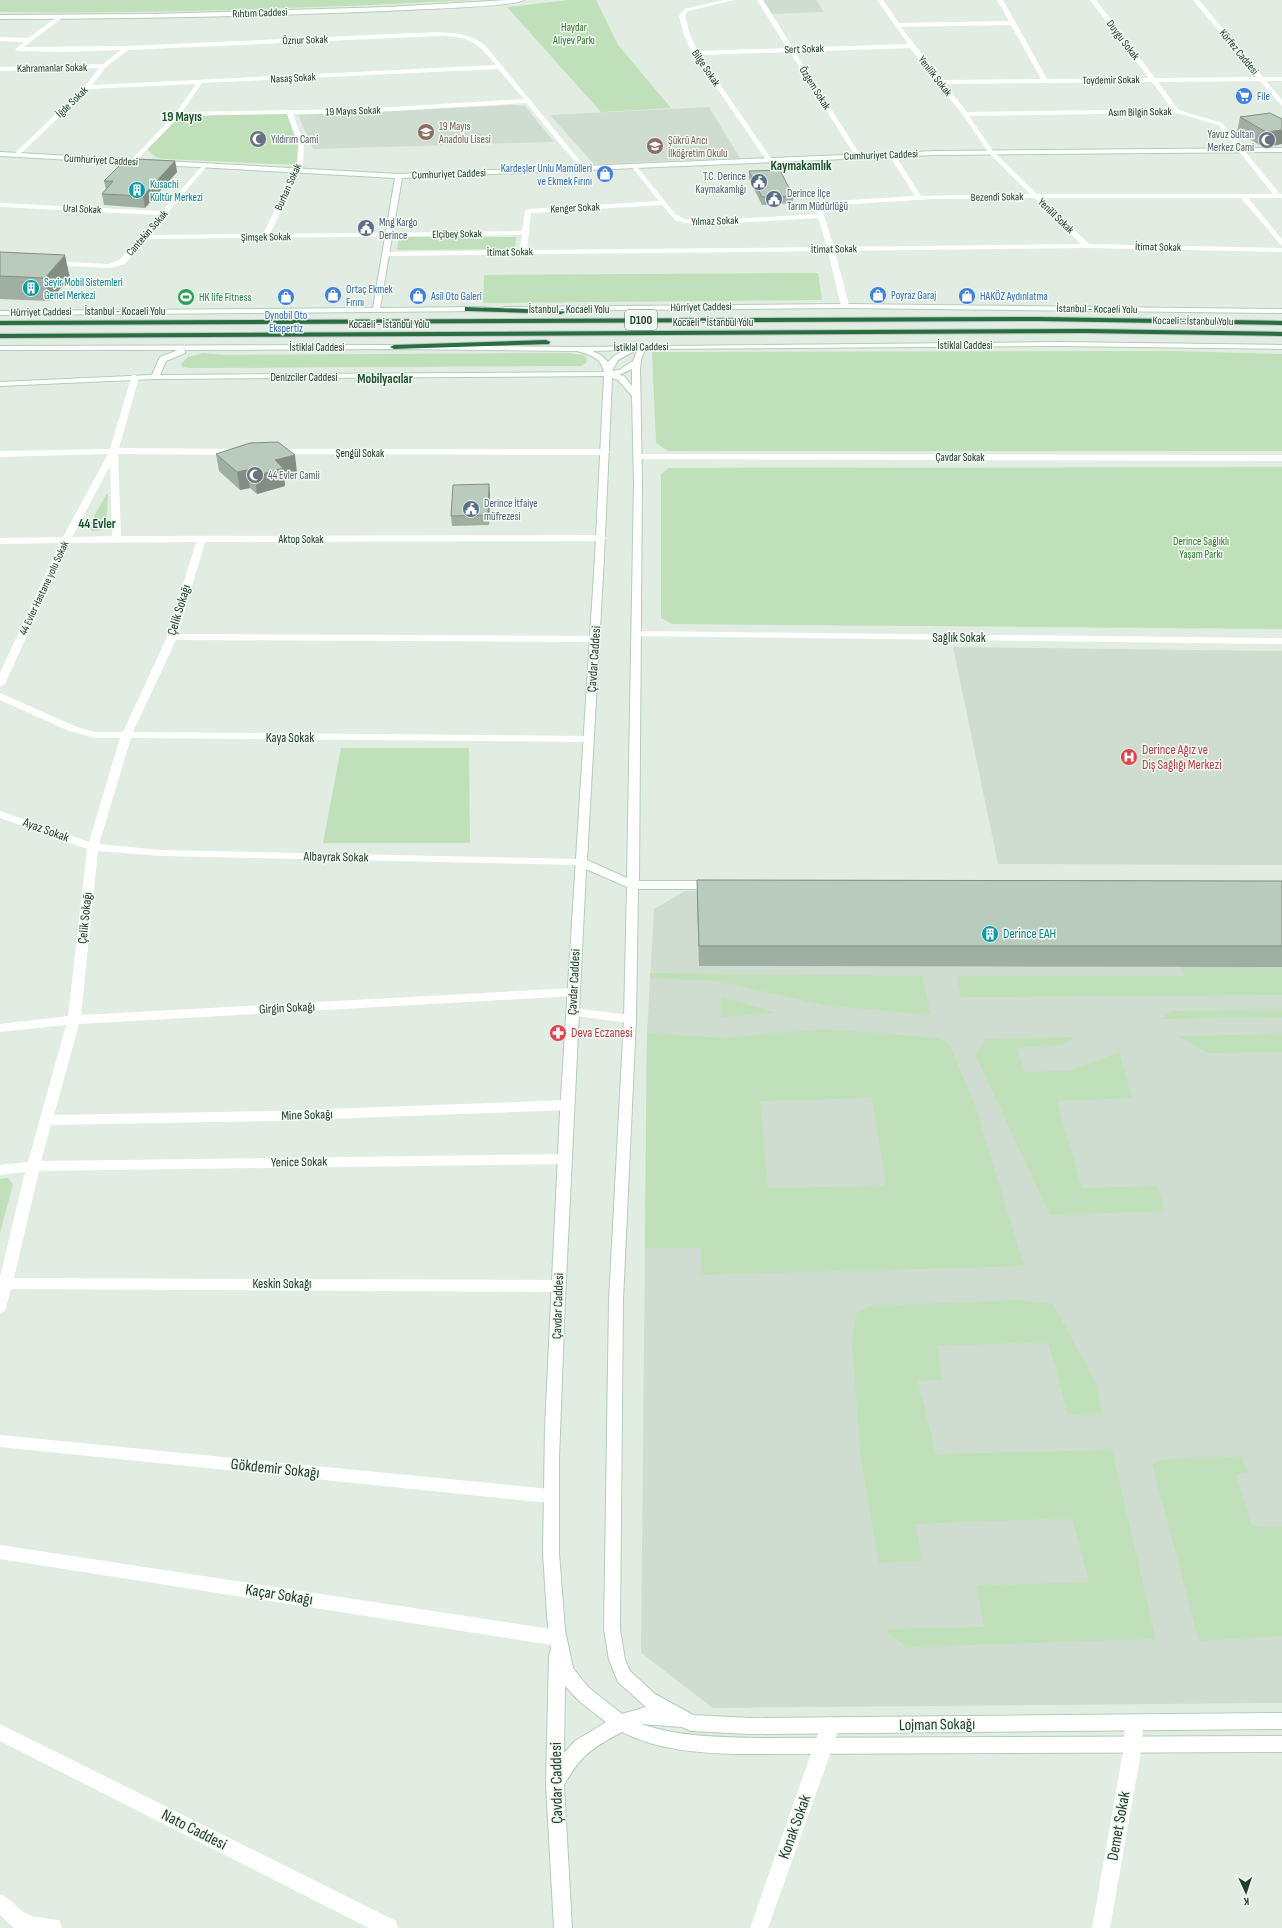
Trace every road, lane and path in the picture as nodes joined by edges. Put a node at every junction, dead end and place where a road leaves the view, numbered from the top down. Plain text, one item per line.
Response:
1 (499, 0) edge
2 (521, 0) edge
3 (731, 0) edge
4 (760, 0) edge
5 (880, 0) edge
6 (1000, 0) edge
7 (1093, 0) edge
8 (1196, 0) edge
9 (0, 15) edge
10 (60, 17) junction
11 (1012, 23) junction
12 (898, 25) junction
13 (0, 39) edge
14 (28, 40) junction
15 (912, 46) junction
16 (127, 48) junction
17 (790, 50) junction
18 (696, 53) junction
19 (104, 66) junction
20 (499, 67) junction
21 (0, 69) edge
22 (1261, 79) junction
23 (1282, 79) edge
24 (1154, 80) junction
25 (1045, 81) junction
26 (940, 82) junction
27 (199, 83) junction
28 (87, 88) junction
29 (529, 101) junction
30 (1282, 104) edge
31 (1176, 111) junction
32 (290, 113) junction
33 (178, 114) junction
34 (965, 114) junction
35 (1241, 149) junction
36 (1282, 150) edge
37 (991, 152) junction
38 (0, 154) edge
39 (16, 155) junction
40 (892, 155) junction
41 (858, 156) junction
42 (769, 160) junction
43 (132, 162) junction
44 (204, 166) junction
45 (634, 166) junction
46 (583, 168) junction
47 (298, 171) junction
48 (399, 176) junction
49 (1035, 196) junction
50 (1243, 196) junction
51 (1280, 196) edge
52 (920, 199) junction
53 (664, 203) junction
54 (0, 205) edge
55 (164, 213) junction
56 (822, 216) junction
57 (525, 233) junction
58 (389, 235) junction
59 (143, 237) junction
60 (266, 237) junction
61 (1282, 243) edge
62 (1086, 246) junction
63 (831, 249) junction
64 (1282, 250) edge
65 (523, 252) junction
66 (386, 254) junction
67 (44, 263) edge
68 (845, 306) junction
69 (468, 309) junction
70 (376, 310) junction
71 (1282, 311) edge
72 (0, 313) edge
73 (714, 320) junction
74 (0, 323) edge
75 (1282, 323) edge
76 (780, 333) junction
77 (1282, 334) edge
78 (0, 336) edge
79 (394, 347) junction
80 (643, 347) junction
81 (0, 348) edge
82 (140, 348) junction
83 (193, 348) junction
84 (1282, 348) edge
85 (578, 349) junction
86 (160, 361) junction
87 (637, 362) junction
88 (608, 371) junction
89 (135, 377) junction
90 (155, 377) junction
91 (0, 384) edge
92 (637, 396) junction
93 (114, 451) junction
94 (249, 452) edge
95 (265, 452) edge
96 (606, 452) junction
97 (0, 454) edge
98 (638, 458) junction
99 (1282, 458) edge
100 (602, 538) junction
101 (117, 539) junction
102 (200, 539) junction
103 (66, 540) junction
104 (0, 541) edge
105 (636, 634) junction
106 (172, 637) junction
107 (595, 638) junction
108 (1282, 641) edge
109 (0, 684) edge
110 (0, 696) edge
111 (126, 737) junction
112 (588, 739) junction
113 (0, 814) edge
114 (93, 847) junction
115 (581, 862) junction
116 (633, 885) junction
117 (720, 885) edge
118 (574, 992) junction
119 (573, 1012) junction
120 (630, 1019) junction
121 (74, 1020) junction
122 (0, 1028) edge
123 (568, 1105) junction
124 (45, 1120) junction
125 (565, 1159) junction
126 (33, 1166) junction
127 (0, 1170) edge
128 (6, 1283) junction
129 (558, 1286) junction
130 (0, 1307) edge
131 (0, 1441) edge
132 (550, 1496) junction
133 (0, 1552) edge
134 (558, 1638) junction
135 (1282, 1721) edge
136 (692, 1723) junction
137 (1134, 1723) junction
138 (620, 1724) junction
139 (830, 1725) junction
140 (0, 1732) edge
141 (1282, 1744) edge
142 (758, 1746) joint
143 (824, 1746) junction
144 (1133, 1746) junction
145 (555, 1784) junction
146 (0, 1903) edge
147 (53, 1928) edge
148 (389, 1928) edge
149 (564, 1928) edge
150 (758, 1928) edge
151 (1101, 1928) edge

1 - 9 street, Rıhtım Caddesi
2 - 10 street, Rıhtım Caddesi
3 - 18 street, Bilge Sokak
4 - 17 street, Özgem Sokak
5 - 12 street, Yenilik Sokak
6 - 11 street
7 - 24 street, Duygu Sokak
8 - 22 street, Körfez Caddesi
9 - 10 street, Rıhtım Caddesi
10 - 14 street
11 - 12 street
11 - 25 street
12 - 15 street, Yenilik Sokak
13 - 14 street
14 - 16 street, Öznur Sokak
15 - 17 street, Sert Sokak
15 - 26 street, Yenilik Sokak
16 - 19 street, İğde Sokak
16 - 20 street, Öznur Sokak
17 - 18 street, Sert Sokak
17 - 41 street, Özgem Sokak
18 - 42 street, Bilge Sokak
19 - 21 street, Kahramanlar Sokak
19 - 28 street, İğde Sokak
20 - 27 street, Nasaş Sokak
20 - 29 street, Öznur Sokak
22 - 23 street, Toydemir Sokak
22 - 24 street, Toydemir Sokak
22 - 30 street, Körfez Caddesi
24 - 25 street, Toydemir Sokak
24 - 31 street, Duygu Sokak
25 - 26 street, Toydemir Sokak
26 - 34 street, Yenilik Sokak
27 - 28 street, Nasaş Sokak
27 - 33 street
28 - 39 street, İğde Sokak
29 - 32 street, 19 Mayıs Sokak
29 - 46 street, Öznur Sokak
31 - 34 street, Asım Bilgin Sokak
31 - 35 street, Asım Bilgin Sokak
32 - 33 street, 19 Mayıs Sokak
32 - 47 street, Burhan Sokak
33 - 43 street
34 - 37 street, Yenilik Sokak
35 - 36 street, Cumhuriyet Caddesi
35 - 37 street, Cumhuriyet Caddesi
35 - 51 street, Asım Bilgin Sokak
37 - 40 street, Cumhuriyet Caddesi
37 - 49 street, Yenilil Sokak
38 - 39 street, Cumhuriyet Caddesi
39 - 43 street, Cumhuriyet Caddesi
40 - 41 street, Cumhuriyet Caddesi
40 - 52 street
41 - 42 street, Cumhuriyet Caddesi
42 - 45 street, Cumhuriyet Caddesi
43 - 44 street, Cumhuriyet Caddesi
44 - 47 street, Cumhuriyet Caddesi
44 - 55 street, Cantekin Sokak
45 - 46 street, Cumhuriyet Caddesi
45 - 53 street, Yılmaz Sokak
46 - 48 street, Cumhuriyet Caddesi
47 - 48 street, Cumhuriyet Caddesi
47 - 60 street, Burhan Sokak
48 - 58 street
49 - 50 street, Bezendi Sokak
49 - 52 street, Bezendi Sokak
49 - 62 street, Yenilil Sokak
50 - 51 street, Bezendi Sokak
50 - 61 street
52 - 56 street, Bezendi Sokak
53 - 56 street, Yılmaz Sokak
53 - 57 street, Kenger Sokak
54 - 55 street, Ural Sokak
55 - 59 street, Cantekin Sokak
56 - 63 street, Bezendi Sokak
57 - 58 street, Elçibey Sokak
57 - 65 street, Kenger Sokak
58 - 60 street, Şimşek Sokak
58 - 66 street
59 - 60 street, Şimşek Sokak
59 - 67 street, Cantekin Sokak
62 - 63 street, İtimat Sokak
62 - 64 street, İtimat Sokak
63 - 65 street, İtimat Sokak
63 - 68 street, Bezendi Sokak
65 - 66 street, İtimat Sokak
66 - 70 street
68 - 69 street, Hürriyet Caddesi
68 - 71 street, Hürriyet Caddesi
69 - 70 street, Hürriyet Caddesi
69 - 73 highway
70 - 72 street, Hürriyet Caddesi
73 - 74 highway, İstanbul - Kocaeli Yolu / D100
73 - 75 highway, İstanbul - Kocaeli Yolu / D100
76 - 77 highway, Kocaeli - İstanbul Yolu / D100
76 - 78 highway, Kocaeli - İstanbul Yolu / D100
76 - 79 highway
79 - 83 street, İstiklal Caddesi
79 - 85 street, İstiklal Caddesi
80 - 84 street, İstiklal Caddesi
80 - 85 street, İstiklal Caddesi
80 - 87 street
80 - 88 street
81 - 82 street, İstiklal Caddesi
82 - 83 street, İstiklal Caddesi
82 - 86 street
83 - 86 street
85 - 88 street
86 - 90 street
87 - 88 street
87 - 92 street
88 - 90 street, Denizciler Caddesi
88 - 92 street
88 - 96 street, Çavdar Caddesi
89 - 90 street, Denizciler Caddesi
89 - 91 street, Denizciler Caddesi
89 - 93 street, 44 Evler Hastane yolu Sokak
92 - 98 street
93 - 94 street
93 - 97 street
93 - 101 street, 44 Evler Hastane yolu Sokak
93 - 103 street, 44 Evler Hastane yolu Sokak
95 - 96 street, Şengül Sokak
96 - 100 street, Çavdar Caddesi
98 - 99 street, Çavdar Sokak
98 - 105 street
100 - 102 street, Aktop Sokak
100 - 107 street, Çavdar Caddesi
101 - 102 street, Aktop Sokak
101 - 103 street, Aktop Sokak
102 - 106 street, Çelik Sokağı
103 - 104 street, Aktop Sokak
103 - 109 street, 44 Evler Hastane yolu Sokak
105 - 108 street, Sağlık Sokak
105 - 116 street
106 - 107 street
106 - 111 street, Çelik Sokağı
107 - 112 street, Çavdar Caddesi
110 - 111 street, Kaya Sokak
111 - 112 street, Kaya Sokak
111 - 114 street, Çelik Sokağı
112 - 115 street, Çavdar Caddesi
113 - 114 street, Ayaz Sokak
114 - 115 street, Albayrak Sokak
114 - 121 street, Çelik Sokağı
115 - 116 street
115 - 118 street, Çavdar Caddesi
116 - 117 street
116 - 120 street
118 - 119 street, Çavdar Caddesi
118 - 121 street, Girgin Sokağı
119 - 120 street
119 - 123 street, Çavdar Caddesi
120 - 136 street, Lojman Sokağı
121 - 122 street, Girgin Sokağı
121 - 124 street, Çelik Sokağı
123 - 124 street, Mine Sokağı
123 - 125 street, Çavdar Caddesi
124 - 126 street, Çelik Sokağı
125 - 126 street, Yenice Sokak
125 - 129 street, Çavdar Caddesi
126 - 127 street, Yenice Sokak
126 - 128 street, Çelik Sokağı
128 - 129 street, Keskin Sokağı
128 - 130 street, Çelik Sokağı
129 - 132 street, Çavdar Caddesi
131 - 132 street, Gökdemir Sokağı
132 - 134 street, Çavdar Caddesi
133 - 134 street, Kaçar Sokağı
134 - 138 street, Çavdar Caddesi
134 - 145 street, Çavdar Caddesi
135 - 137 street, Lojman Sokağı
136 - 138 street
136 - 139 street, Lojman Sokağı
137 - 139 street, Lojman Sokağı
137 - 144 street, Demet Sokak
138 - 142 street, Çavdar Caddesi
138 - 145 street
139 - 143 street, Konak Sokak
140 - 148 street, Nato Caddesi
141 - 144 street, Lojman Sokağı
142 - 143 street, Lojman Sokağı
143 - 144 street, Lojman Sokağı
143 - 150 street, Konak Sokak
144 - 151 street, Demet Sokak
145 - 149 street, Çavdar Caddesi
146 - 147 street

